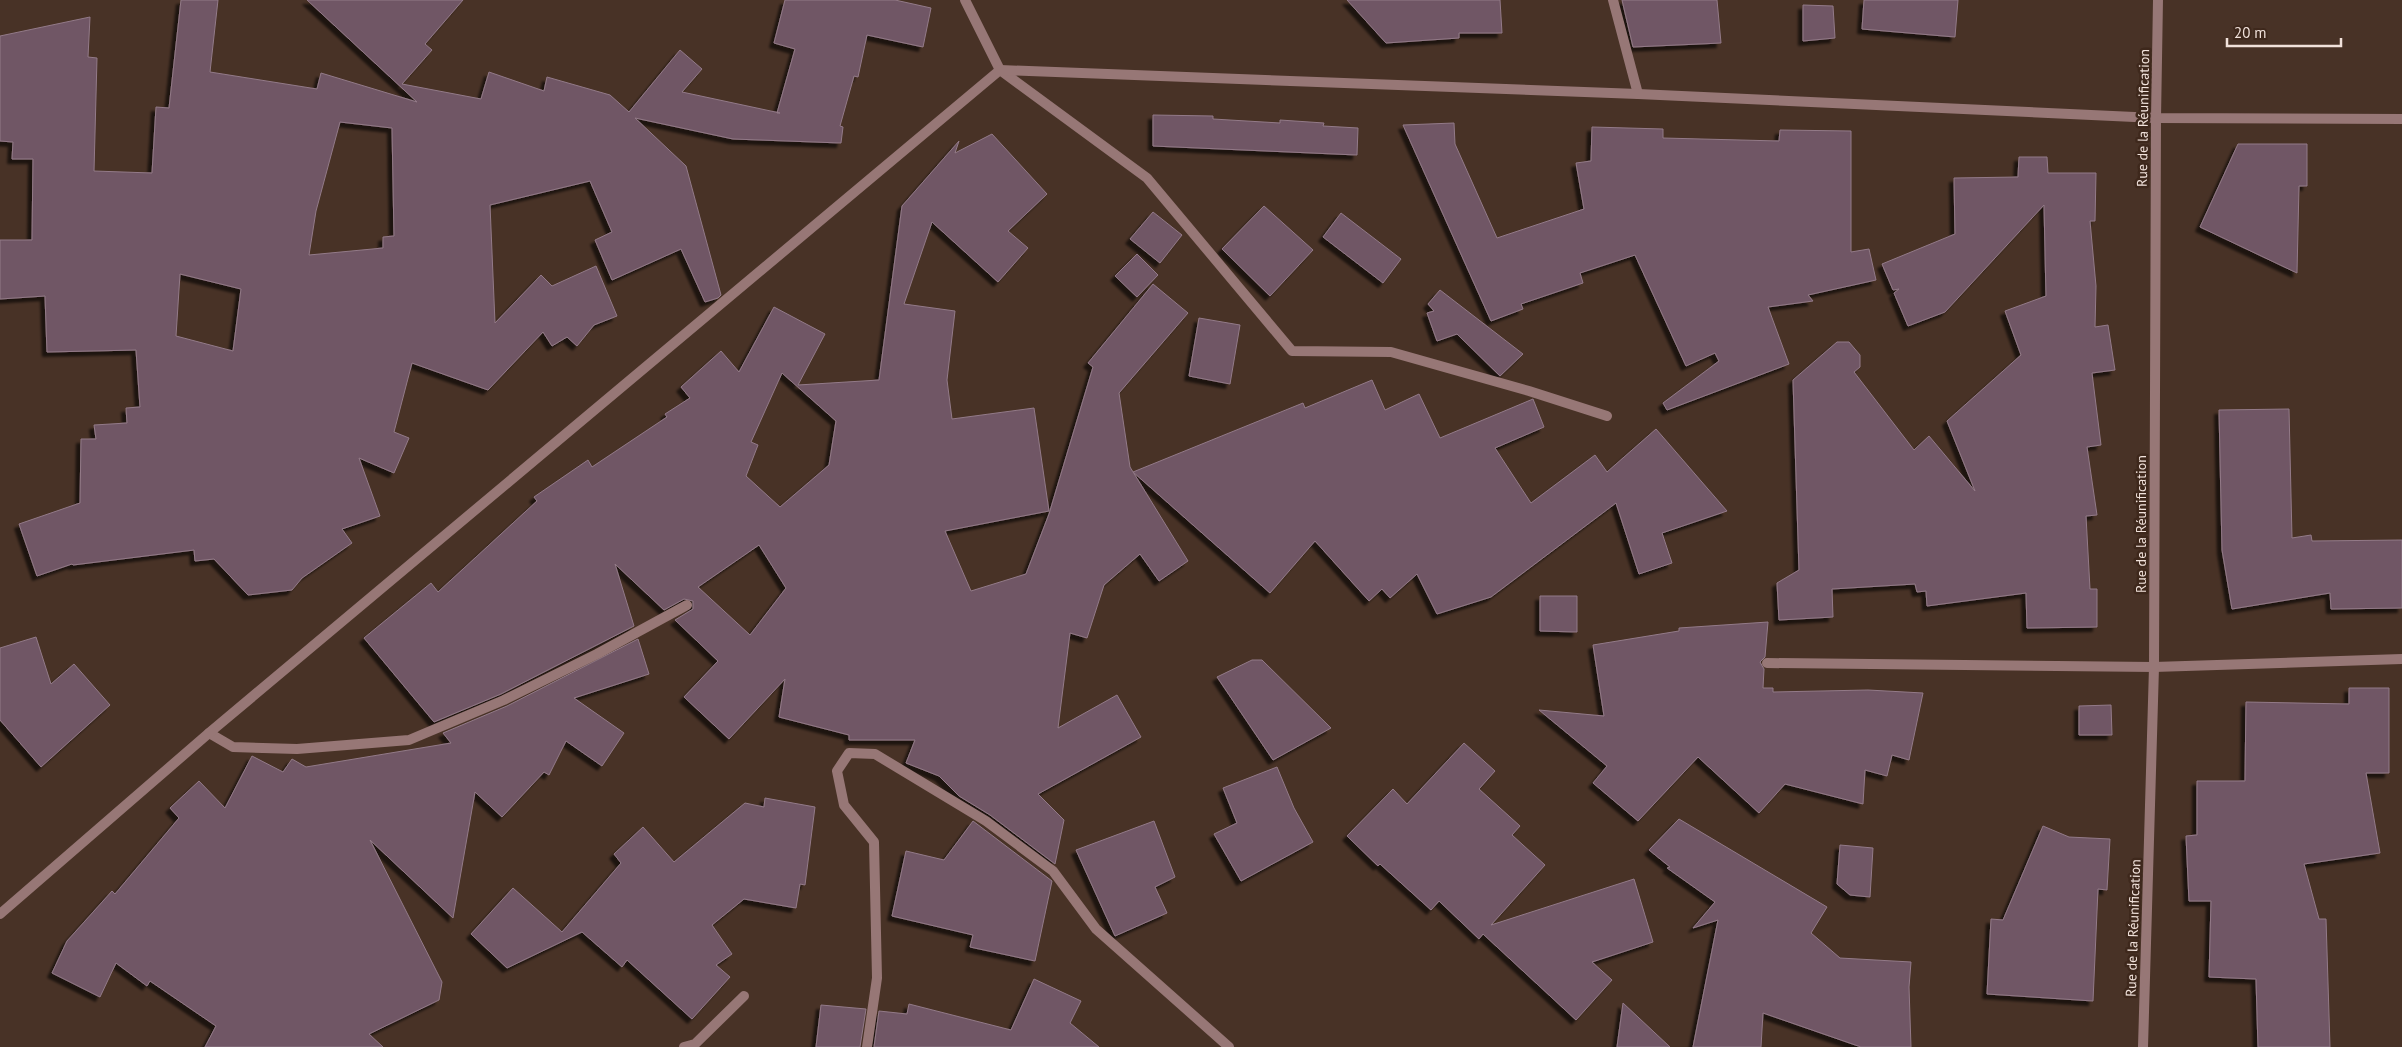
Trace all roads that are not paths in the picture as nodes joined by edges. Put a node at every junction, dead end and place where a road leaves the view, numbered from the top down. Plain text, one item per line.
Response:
1 (965, 0) edge
2 (1613, 0) edge
3 (2158, 0) edge
4 (1000, 70) junction
5 (1638, 94) junction
6 (2156, 118) junction
7 (2402, 120) edge
8 (1607, 416) dead end
9 (686, 605) dead end
10 (2402, 660) edge
11 (1767, 663) dead end
12 (2154, 667) junction
13 (209, 733) junction
14 (0, 914) edge
15 (744, 996) dead end
16 (684, 1047) edge
17 (866, 1047) edge
18 (1229, 1047) edge
19 (2143, 1047) edge

1 - 4 street
2 - 5 street
3 - 6 street, Rue de la Réunification
4 - 5 street
4 - 8 street
4 - 13 street
5 - 6 street
6 - 7 street
6 - 12 street, Rue de la Réunification
9 - 13 street
10 - 12 street
11 - 12 street
12 - 19 street, Rue de la Réunification
13 - 14 street
15 - 16 street
17 - 18 street

